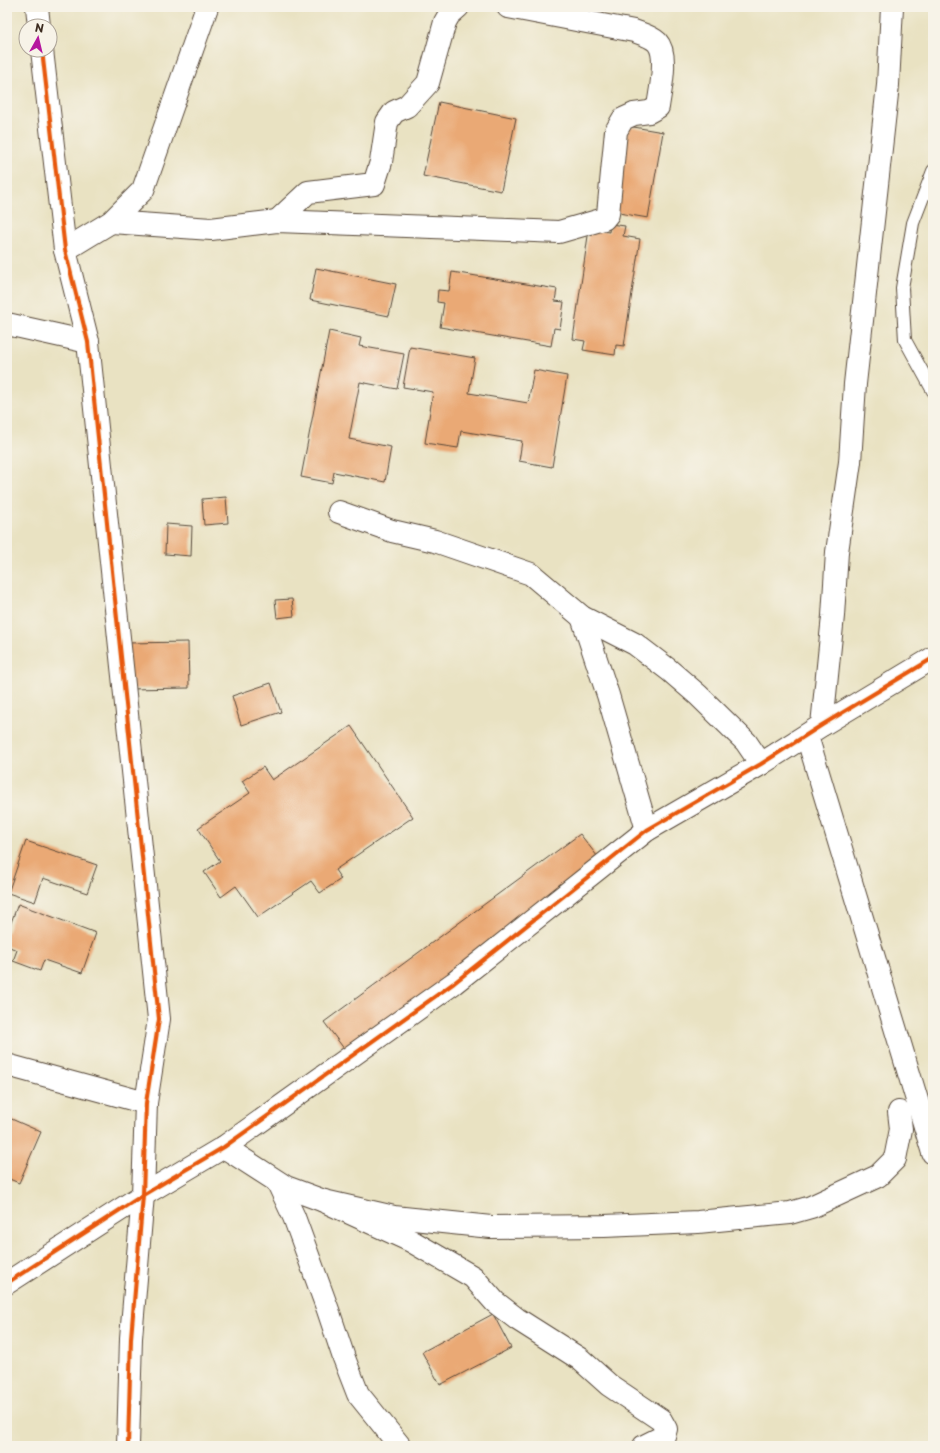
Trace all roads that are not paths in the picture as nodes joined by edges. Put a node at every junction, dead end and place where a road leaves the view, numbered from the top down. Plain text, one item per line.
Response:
1 (37, 7) edge
2 (207, 7) edge
3 (458, 7) edge
4 (508, 7) edge
5 (892, 7) edge
6 (38, 18) edge
7 (43, 58) edge
8 (933, 171) edge
9 (277, 221) junction
10 (111, 222) junction
11 (65, 250) junction
12 (7, 324) edge
13 (88, 342) junction
14 (933, 391) edge
15 (339, 512) dead end
16 (582, 618) junction
17 (933, 658) edge
18 (815, 730) junction
19 (762, 764) junction
20 (646, 830) junction
21 (7, 1065) edge
22 (146, 1103) junction
23 (929, 1125) edge
24 (224, 1147) junction
25 (933, 1153) edge
26 (278, 1183) junction
27 (143, 1195) junction
28 (324, 1201) junction
29 (7, 1283) edge
30 (128, 1446) edge
31 (400, 1446) edge
32 (644, 1446) edge

1 - 6 street
2 - 10 street
3 - 9 street
4 - 9 street
5 - 18 street
7 - 11 street
8 - 14 lane
9 - 10 street
10 - 11 street
11 - 13 street
12 - 13 street
13 - 22 street
15 - 16 street
16 - 19 street
16 - 20 street
17 - 18 street
18 - 19 street
18 - 23 street
19 - 20 street
20 - 24 street
21 - 22 street
22 - 27 street
23 - 25 street
23 - 28 street
24 - 26 street
24 - 27 street
26 - 28 street
26 - 31 street
27 - 29 street
27 - 30 street
28 - 32 street

